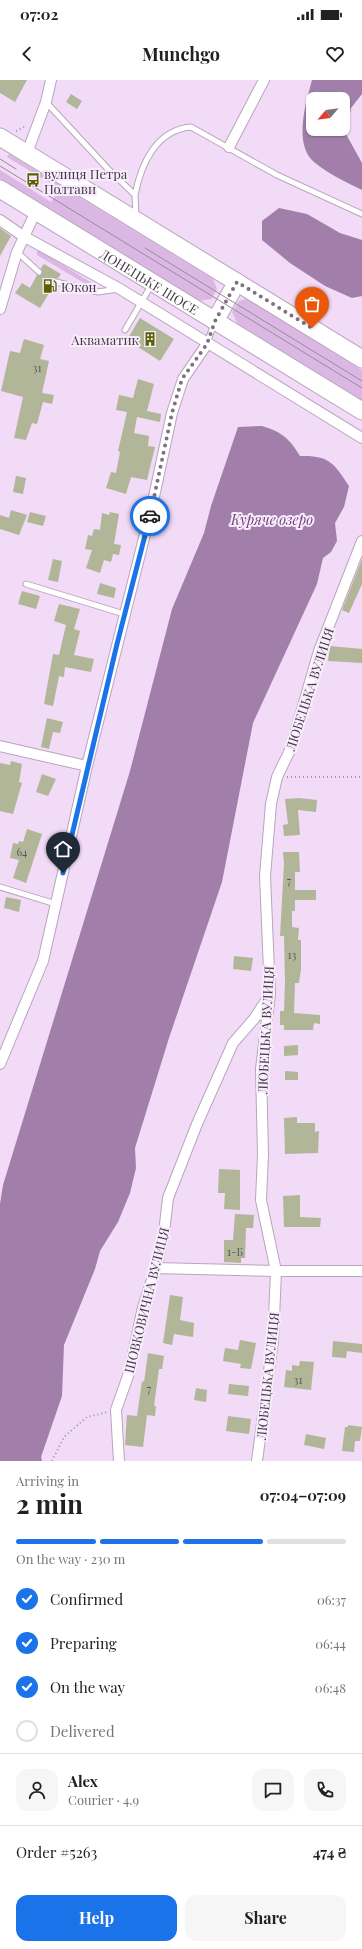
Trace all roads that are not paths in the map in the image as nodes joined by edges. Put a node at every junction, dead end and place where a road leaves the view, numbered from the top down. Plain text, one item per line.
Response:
1 (51, 80) edge
2 (264, 80) edge
3 (46, 102) junction
4 (0, 137) edge
5 (229, 147) junction
6 (27, 153) junction
7 (0, 189) edge
8 (135, 195) junction
9 (36, 211) junction
10 (362, 214) edge
11 (0, 220) edge
12 (136, 220) junction
13 (23, 236) junction
14 (17, 252) junction
15 (39, 272) dead end
16 (56, 282) dead end
17 (237, 282) junction
18 (153, 283) junction
19 (120, 289) junction
20 (142, 302) junction
21 (0, 309) edge
22 (215, 321) junction
23 (125, 330) dead end
24 (207, 344) junction
25 (362, 359) edge
26 (362, 411) edge
27 (362, 438) edge
28 (362, 541) edge
29 (26, 584) dead end
30 (124, 614) junction
31 (0, 746) edge
32 (87, 766) junction
33 (0, 887) edge
34 (56, 904) junction
35 (270, 994) junction
36 (0, 1064) edge
37 (156, 1268) junction
38 (276, 1271) junction
39 (362, 1271) edge
40 (120, 1461) edge
41 (257, 1461) edge

1 - 3 street
2 - 5 street
3 - 6 street
3 - 8 lane
4 - 6 highway
5 - 8 lane
5 - 10 lane
6 - 12 highway
7 - 9 highway, ДОНЕЦЬКЕ ШОСЕ
8 - 12 lane
9 - 13 street
9 - 18 highway, ДОНЕЦЬКЕ ШОСЕ
11 - 13 street, ДОНЕЦЬКЕ ШОСЕ
12 - 17 highway
13 - 14 street
13 - 19 street, ДОНЕЦЬКЕ ШОСЕ
14 - 15 lane
14 - 21 street
16 - 19 lane
17 - 22 highway
17 - 25 highway
18 - 20 lane
18 - 22 highway, ДОНЕЦЬКЕ ШОСЕ
19 - 20 street, ДОНЕЦЬКЕ ШОСЕ
20 - 23 lane
20 - 24 street, ДОНЕЦЬКЕ ШОСЕ
22 - 24 lane
22 - 26 highway, ДОНЕЦЬКЕ ШОСЕ
24 - 27 street, ДОНЕЦЬКЕ ШОСЕ
24 - 30 street
28 - 35 street, ЛЮБЕЦЬКА ВУЛИЦЯ
29 - 30 lane
30 - 32 street
31 - 32 street
32 - 34 street
33 - 34 lane
34 - 36 street
35 - 37 street, ШОВКОВИЧНА ВУЛИЦЯ
35 - 38 street, ЛЮБЕЦЬКА ВУЛИЦЯ
37 - 38 street
37 - 40 street, ШОВКОВИЧНА ВУЛИЦЯ
38 - 39 street
38 - 41 street, ЛЮБЕЦЬКА ВУЛИЦЯ

